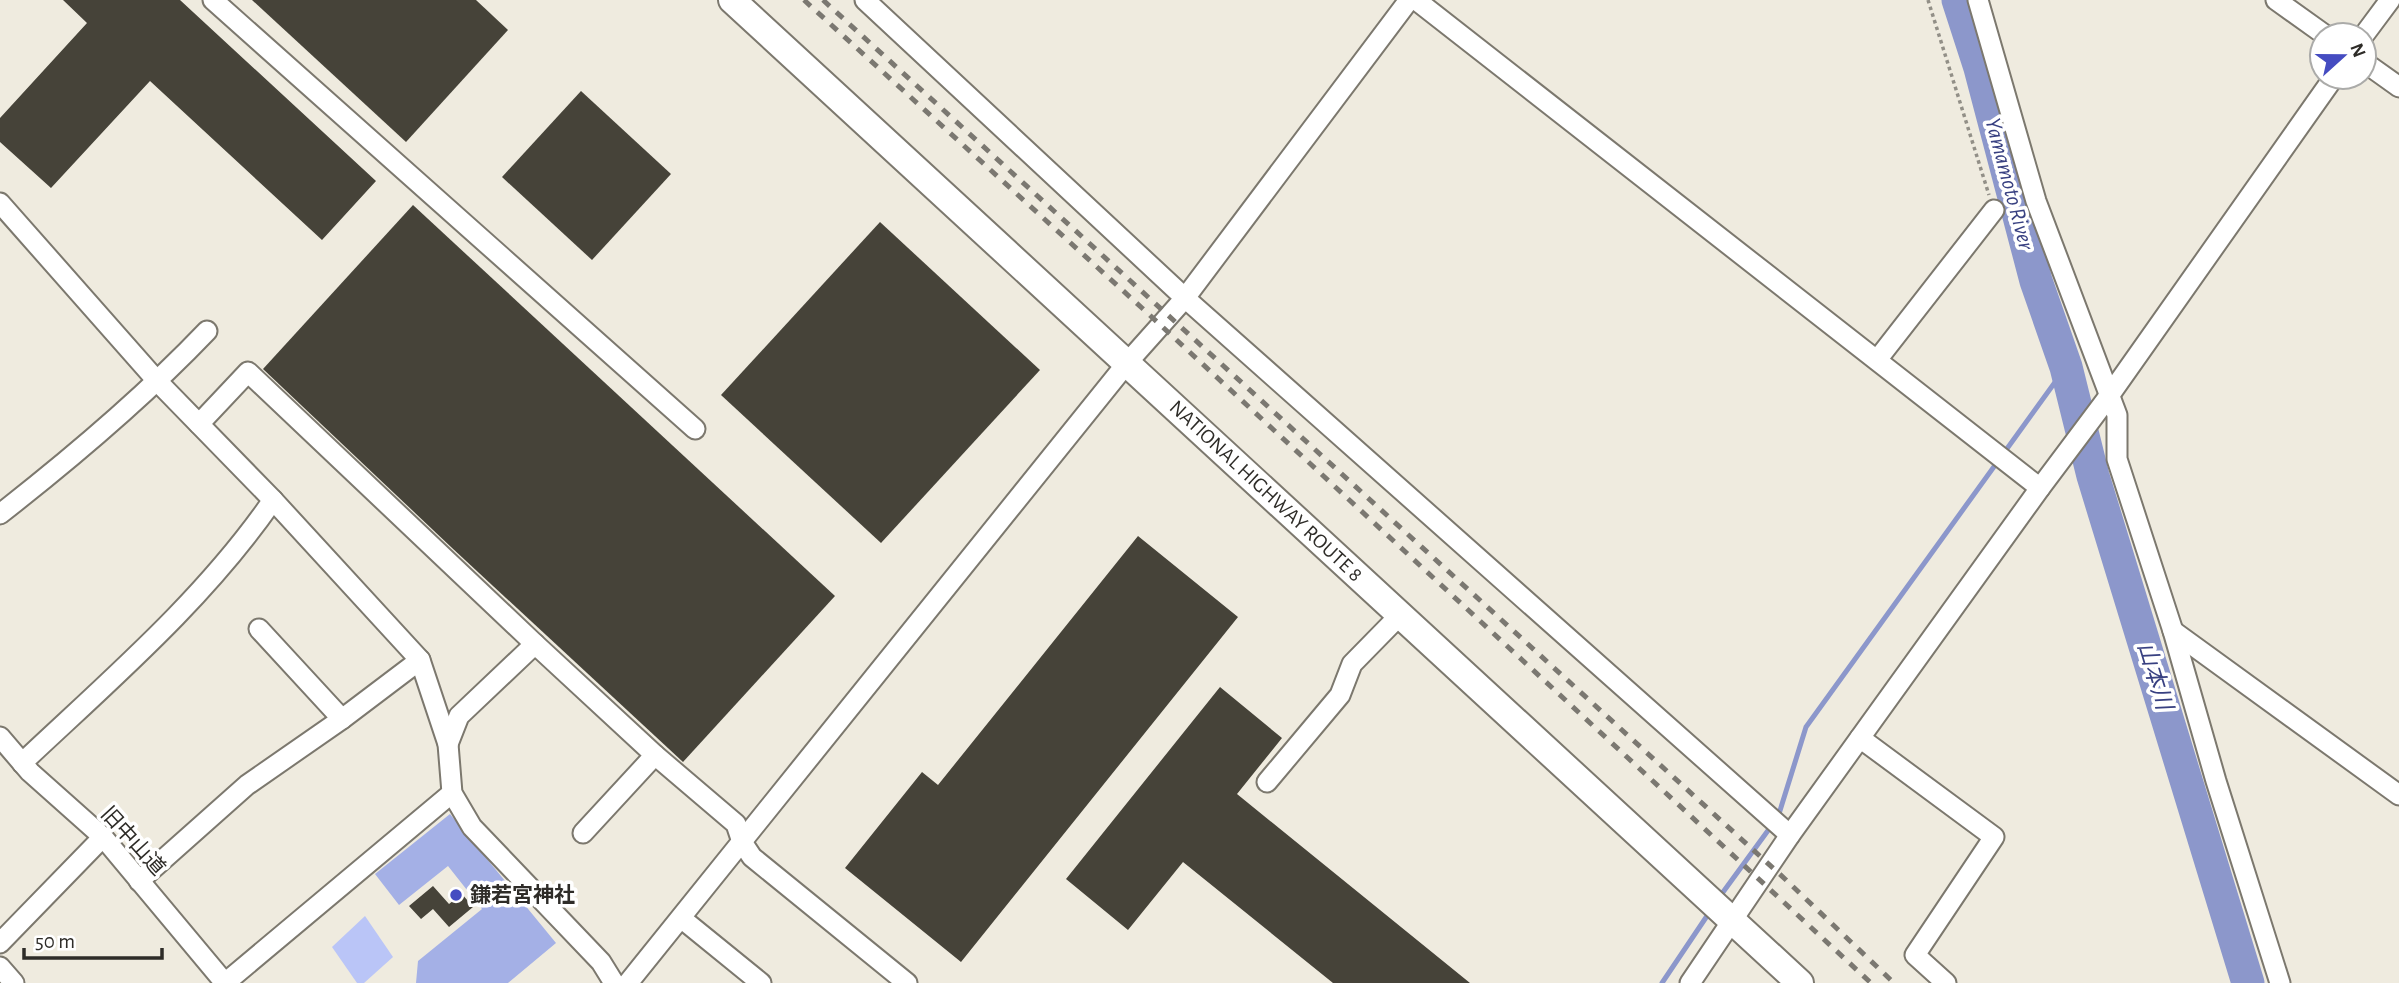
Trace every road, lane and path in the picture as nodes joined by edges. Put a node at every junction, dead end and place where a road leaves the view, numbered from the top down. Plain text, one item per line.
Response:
1 (213, 0) edge
2 (732, 0) edge
3 (865, 0) edge
4 (1409, 0) edge
5 (1416, 0) edge
6 (1928, 0) edge
7 (1978, 0) edge
8 (2276, 0) edge
9 (2390, 0) edge
10 (2374, 21) edge
11 (2308, 23) edge
12 (2378, 72) edge
13 (2399, 88) edge
14 (2324, 91) edge
15 (0, 203) edge
16 (1994, 210) joint
17 (1185, 298) junction
18 (207, 331) dead end
19 (1877, 360) junction
20 (1127, 363) junction
21 (158, 382) junction
22 (2104, 403) junction
23 (200, 424) junction
24 (695, 429) dead end
25 (2040, 488) junction
26 (273, 500) junction
27 (0, 514) edge
28 (1400, 615) junction
29 (259, 629) dead end
30 (2173, 631) junction
31 (535, 644) junction
32 (420, 660) junction
33 (342, 719) junction
34 (1860, 738) junction
35 (448, 744) junction
36 (8, 752) edge
37 (655, 755) junction
38 (1267, 782) dead end
39 (452, 793) junction
40 (2399, 795) edge
41 (583, 833) dead end
42 (1790, 835) junction
43 (103, 837) junction
44 (742, 842) junction
45 (139, 881) junction
46 (681, 918) junction
47 (1733, 922) junction
48 (0, 943) edge
49 (0, 967) edge
50 (14, 983) edge
51 (225, 983) edge
52 (614, 983) edge
53 (628, 983) edge
54 (761, 983) edge
55 (907, 983) edge
56 (1690, 983) edge
57 (1800, 983) edge
58 (1946, 983) edge
59 (2280, 983) edge

1 - 24 street
2 - 20 highway, NATIONAL HIGHWAY ROUTE 8
3 - 17 street
4 - 17 street
5 - 19 street
6 - 16 path
7 - 22 street
8 - 11 street
9 - 10 street
12 - 13 street
14 - 22 street
15 - 21 street
16 - 19 street
17 - 20 street
17 - 42 street
18 - 21 street
19 - 25 street
20 - 28 highway, NATIONAL HIGHWAY ROUTE 8
20 - 44 street
21 - 23 street
21 - 27 street
22 - 25 street
22 - 30 street
23 - 26 street
23 - 31 street
25 - 34 street
26 - 32 street
26 - 36 street
28 - 38 street
28 - 47 highway, NATIONAL HIGHWAY ROUTE 8
29 - 33 street
30 - 40 street
30 - 59 street
31 - 35 street
31 - 37 street
32 - 33 street
32 - 35 street
33 - 45 street
34 - 42 street
34 - 58 street
35 - 39 street
36 - 43 street, 旧中山道
37 - 41 street
37 - 44 street
39 - 51 street
39 - 52 street
42 - 47 street
43 - 45 street, 旧中山道
43 - 48 street
44 - 46 street
44 - 55 street
45 - 51 street, 旧中山道
46 - 53 street
46 - 54 street
47 - 56 street
47 - 57 highway, NATIONAL HIGHWAY ROUTE 8
49 - 50 street

